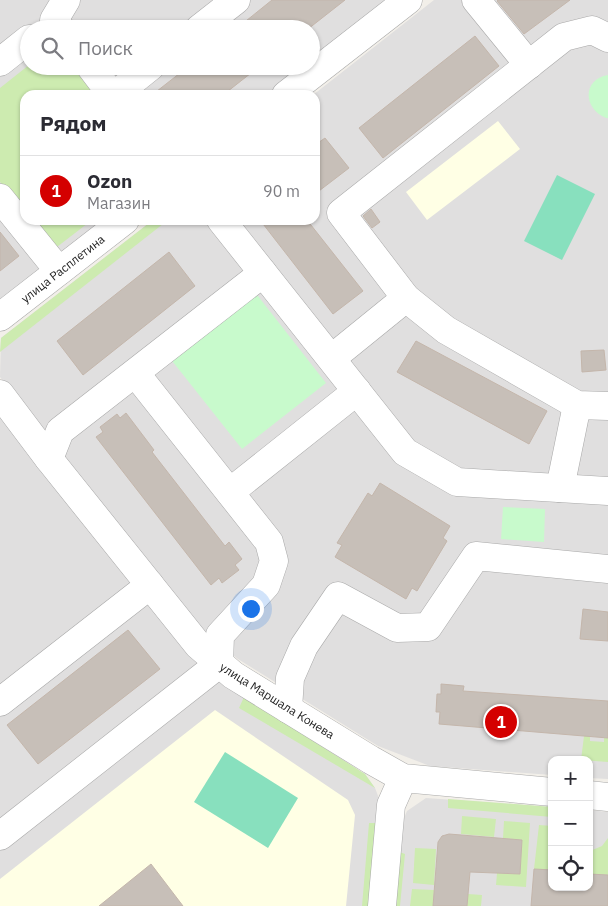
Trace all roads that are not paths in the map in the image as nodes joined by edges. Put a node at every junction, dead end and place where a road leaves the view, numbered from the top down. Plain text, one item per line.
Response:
1 (236, 0) edge
2 (408, 0) edge
3 (476, 0) edge
4 (210, 20) edge
5 (608, 38) edge
6 (20, 46) edge
7 (0, 62) edge
8 (529, 65) junction
9 (320, 69) edge
10 (97, 75) edge
11 (139, 75) edge
12 (312, 75) edge
13 (109, 90) edge
14 (120, 90) edge
15 (292, 90) edge
16 (0, 198) edge
17 (20, 223) edge
18 (22, 225) edge
19 (119, 225) edge
20 (224, 225) edge
21 (59, 271) junction
22 (263, 273) junction
23 (406, 298) junction
24 (0, 317) edge
25 (332, 358) junction
26 (136, 374) junction
27 (357, 391) junction
28 (0, 394) edge
29 (577, 405) junction
30 (608, 406) edge
31 (50, 460) junction
32 (560, 488) junction
33 (608, 491) edge
34 (230, 492) junction
35 (608, 569) edge
36 (150, 585) junction
37 (218, 664) junction
38 (0, 702) edge
39 (288, 709) junction
40 (403, 778) junction
41 (548, 792) edge
42 (593, 795) edge
43 (608, 797) edge
44 (0, 836) edge
45 (382, 906) edge

1 - 4 street
2 - 9 street
3 - 8 street
5 - 8 street
6 - 7 street
8 - 23 street
10 - 13 street
11 - 14 street
12 - 15 street
16 - 17 street
18 - 21 street
19 - 21 street, улица Расплетина
20 - 22 street
21 - 24 street, улица Расплетина
22 - 25 street
22 - 26 street
23 - 25 street
23 - 29 street
25 - 27 street
26 - 31 street
26 - 34 street
27 - 32 street
27 - 34 street
28 - 31 street, улица Маршала Конева
29 - 30 street
29 - 32 street
31 - 36 street, улица Маршала Конева
32 - 33 street
34 - 37 street
35 - 39 street
36 - 37 street, улица Маршала Конева
36 - 38 street
37 - 39 street, улица Маршала Конева
37 - 44 street
39 - 40 street, улица Маршала Конева
40 - 41 street, улица Маршала Конева
40 - 45 street
42 - 43 street

